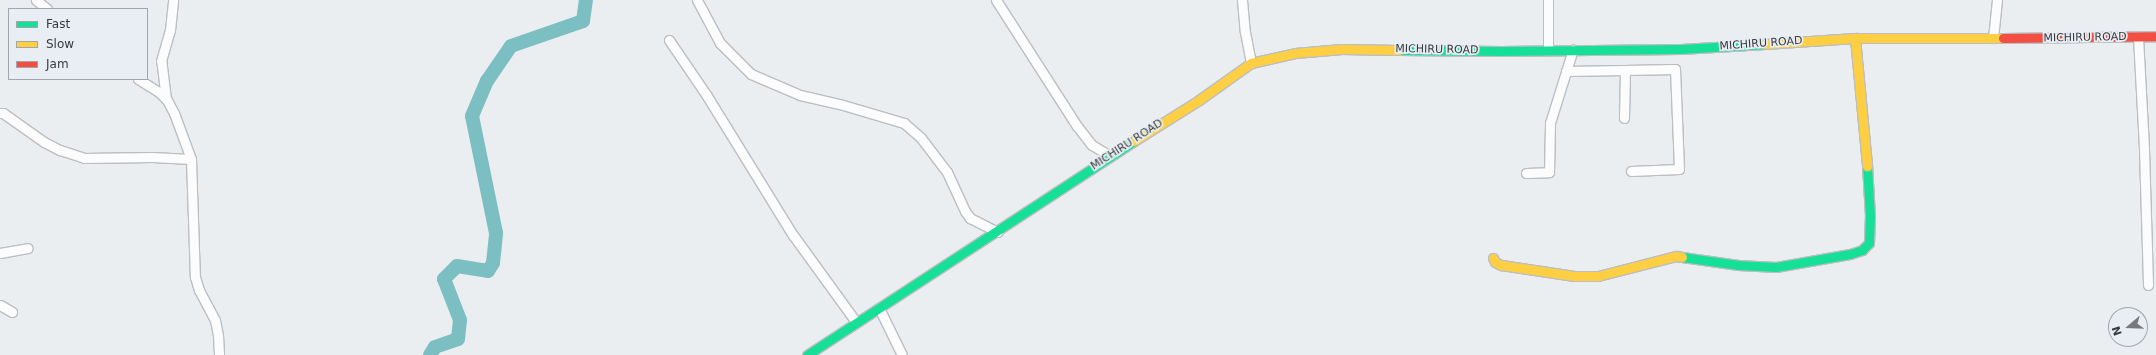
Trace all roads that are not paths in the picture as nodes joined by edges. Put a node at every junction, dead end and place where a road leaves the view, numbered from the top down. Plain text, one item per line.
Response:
1 (36, 0) edge
2 (173, 0) edge
3 (697, 0) edge
4 (996, 0) edge
5 (1242, 0) edge
6 (1548, 0) edge
7 (1997, 0) edge
8 (46, 8) edge
9 (2156, 36) edge
10 (2138, 37) junction
11 (1854, 38) junction
12 (1993, 38) junction
13 (669, 40) dead end
14 (1548, 49) junction
15 (1573, 49) junction
16 (1251, 63) junction
17 (1625, 70) junction
18 (1566, 71) junction
19 (140, 80) edge
20 (167, 100) junction
21 (0, 113) edge
22 (1624, 118) dead end
23 (1110, 156) junction
24 (191, 159) junction
25 (1632, 171) dead end
26 (1526, 173) dead end
27 (998, 232) junction
28 (28, 248) dead end
29 (0, 252) edge
30 (1493, 258) dead end
31 (2148, 285) dead end
32 (0, 305) edge
33 (879, 308) junction
34 (12, 312) dead end
35 (856, 322) junction
36 (218, 355) edge
37 (807, 355) edge
38 (902, 355) edge

1 - 8 street
2 - 20 street
3 - 27 street
4 - 23 street
5 - 16 street
6 - 14 street
7 - 12 street
9 - 10 street, MICHIRU ROAD
10 - 12 street, MICHIRU ROAD
10 - 31 street
11 - 12 street, MICHIRU ROAD
11 - 15 street, MICHIRU ROAD
11 - 30 street
13 - 35 street
14 - 15 street, MICHIRU ROAD
14 - 16 street, MICHIRU ROAD
15 - 18 street
16 - 23 street, MICHIRU ROAD
17 - 18 street
17 - 22 street
17 - 25 street
18 - 26 street
19 - 20 street
20 - 24 street
21 - 24 street
23 - 27 street, MICHIRU ROAD
24 - 36 street
27 - 33 street, MICHIRU ROAD
28 - 29 street
32 - 34 street
33 - 35 street, MICHIRU ROAD
33 - 38 street
35 - 37 street, MICHIRU ROAD

